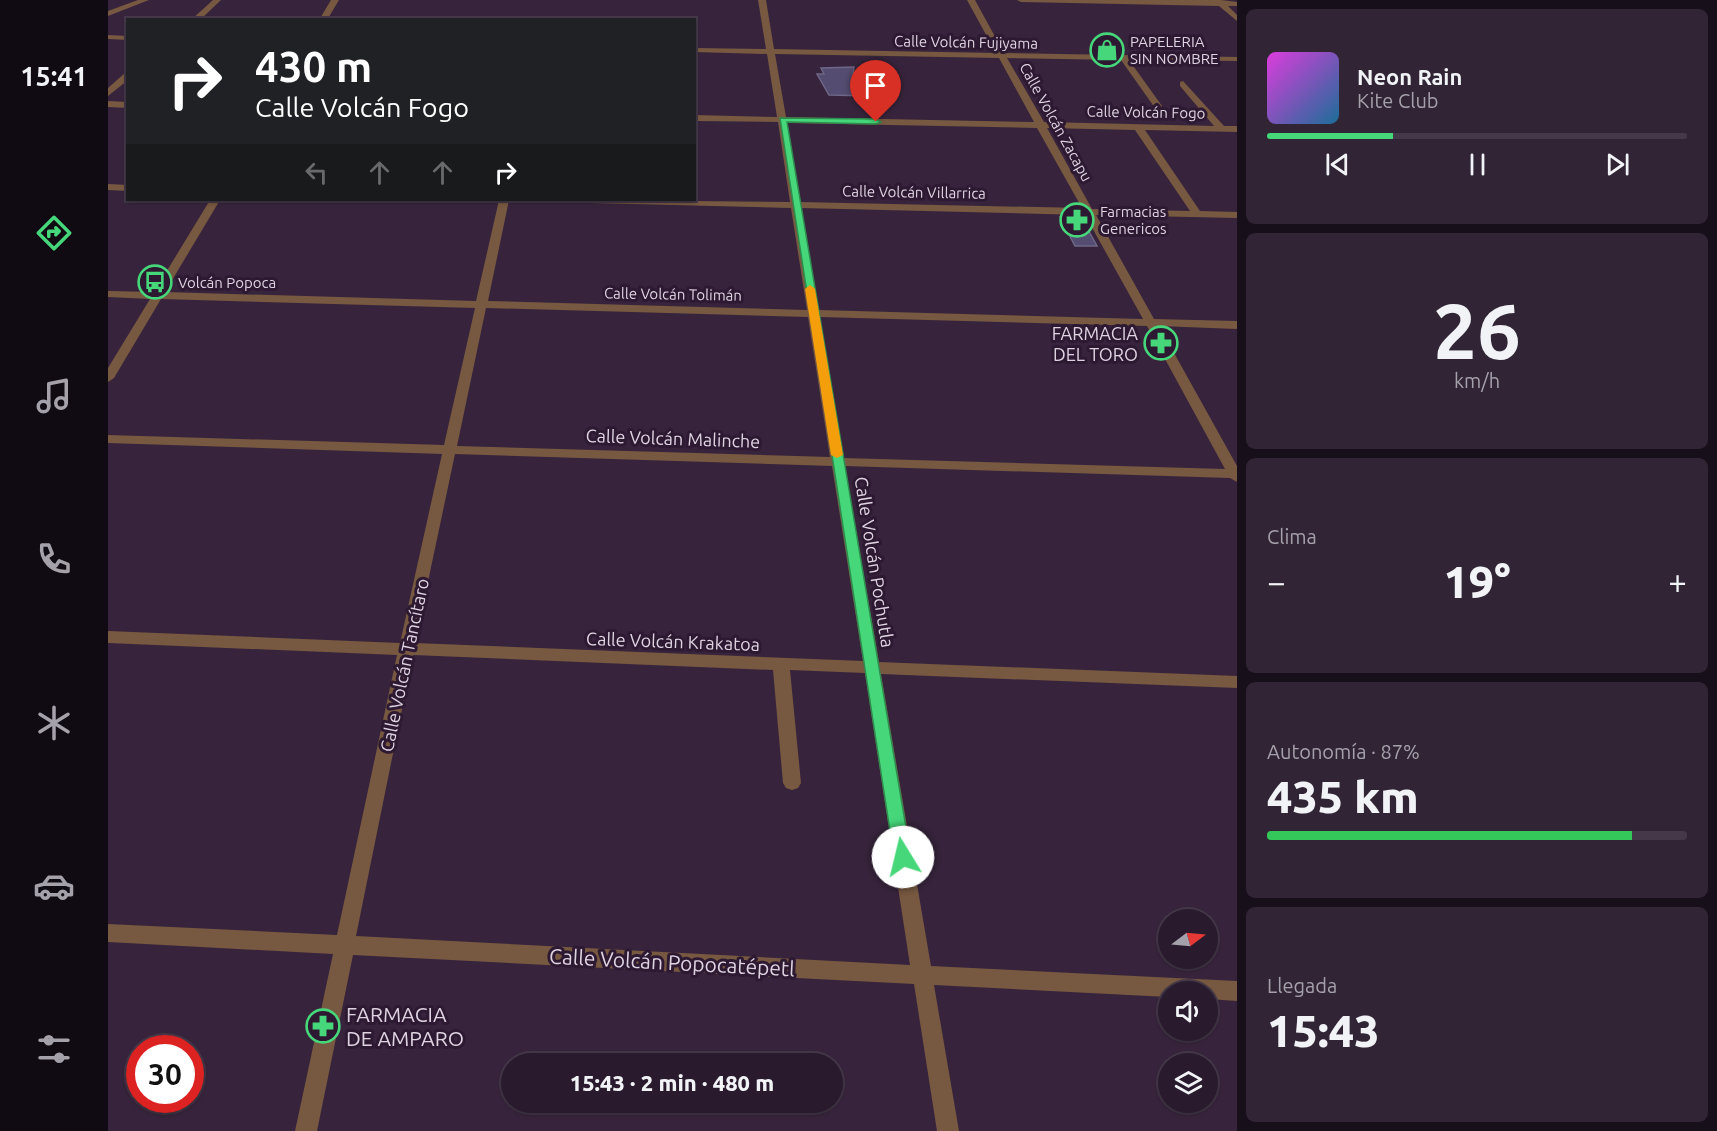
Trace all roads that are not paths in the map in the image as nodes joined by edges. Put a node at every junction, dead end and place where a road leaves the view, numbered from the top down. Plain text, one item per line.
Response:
1 (145, 0) edge
2 (217, 0) edge
3 (335, 0) edge
4 (762, 0) edge
5 (971, 0) edge
6 (1021, 0) edge
7 (1219, 2) edge
8 (1237, 4) edge
9 (108, 14) edge
10 (197, 18) edge
11 (324, 18) edge
12 (1237, 19) edge
13 (108, 37) edge
14 (126, 38) edge
15 (696, 50) edge
16 (772, 52) junction
17 (1002, 56) junction
18 (1123, 57) junction
19 (1237, 59) edge
20 (126, 77) edge
21 (1183, 84) dead end
22 (108, 93) edge
23 (108, 104) edge
24 (126, 105) edge
25 (1158, 106) dead end
26 (696, 118) edge
27 (783, 120) junction
28 (1040, 125) junction
29 (1138, 127) junction
30 (1221, 128) junction
31 (1237, 129) edge
32 (108, 187) edge
33 (126, 188) edge
34 (214, 201) edge
35 (504, 201) edge
36 (632, 201) edge
37 (797, 205) junction
38 (1089, 211) junction
39 (1197, 214) junction
40 (1237, 215) edge
41 (108, 294) edge
42 (158, 295) junction
43 (480, 305) junction
44 (814, 313) junction
45 (1150, 322) junction
46 (1237, 325) edge
47 (108, 378) edge
48 (108, 439) edge
49 (449, 450) junction
50 (838, 461) junction
51 (1236, 476) edge
52 (108, 637) edge
53 (406, 650) junction
54 (781, 664) junction
55 (872, 668) junction
56 (1237, 682) edge
57 (792, 783) dead end
58 (108, 933) edge
59 (345, 946) junction
60 (922, 975) junction
61 (1237, 991) edge
62 (306, 1131) edge
63 (948, 1131) edge

1 - 9 street
2 - 10 street
3 - 11 street
4 - 16 street, Calle Volcán Pochutla
5 - 17 street, Calle Volcán Zacapu
6 - 7 street
7 - 8 street
7 - 12 street
13 - 14 street
15 - 16 street, Calle Volcán Fujiyama
16 - 17 street, Calle Volcán Fujiyama
16 - 27 street, Calle Volcán Pochutla
17 - 18 street, Calle Volcán Fujiyama
17 - 28 street, Calle Volcán Zacapu
18 - 19 street, Calle Volcán Fujiyama
18 - 25 street
20 - 22 street
21 - 30 street
23 - 24 street
26 - 27 street, Calle Volcán Fogo
27 - 28 street, Calle Volcán Fogo
27 - 37 street, Calle Volcán Pochutla
28 - 29 street, Calle Volcán Fogo
28 - 38 street, Calle Volcán Zacapu
29 - 30 street, Calle Volcán Fogo
29 - 39 street
30 - 31 street, Calle Volcán Fogo
32 - 33 street
34 - 42 street
35 - 43 street, Calle Volcán Tancítaro
36 - 37 street, Calle Volcán Villarrica
37 - 38 street, Calle Volcán Villarrica
37 - 44 street, Calle Volcán Pochutla
38 - 39 street, Calle Volcán Villarrica
38 - 45 street, Calle Volcán Zacapu
39 - 40 street, Calle Volcán Villarrica
41 - 42 street, Calle Volcán Tolimán
42 - 43 street, Calle Volcán Tolimán
42 - 47 street
43 - 44 street, Calle Volcán Tolimán
43 - 49 street, Calle Volcán Tancítaro
44 - 45 street, Calle Volcán Tolimán
44 - 50 street, Calle Volcán Pochutla
45 - 46 street, Calle Volcán Tolimán
45 - 51 street, Calle Volcán Zacapu
48 - 49 street, Calle Volcán Malinche
49 - 50 street, Calle Volcán Malinche
49 - 53 street, Calle Volcán Tancítaro
50 - 51 street, Calle Volcán Malinche
50 - 55 street, Calle Volcán Pochutla
52 - 53 street, Calle Volcán Krakatoa
53 - 54 street, Calle Volcán Krakatoa
53 - 59 street, Calle Volcán Tancítaro
54 - 55 street, Calle Volcán Krakatoa
54 - 57 street
55 - 56 street, Calle Volcán Krakatoa
55 - 60 street, Calle Volcán Pochutla
58 - 59 street, Calle Volcán Popocatépetl
59 - 60 street, Calle Volcán Popocatépetl
59 - 62 street, Calle Volcán Tancítaro
60 - 61 street, Calle Volcán Popocatépetl
60 - 63 street, Calle Volcán Pochutla

